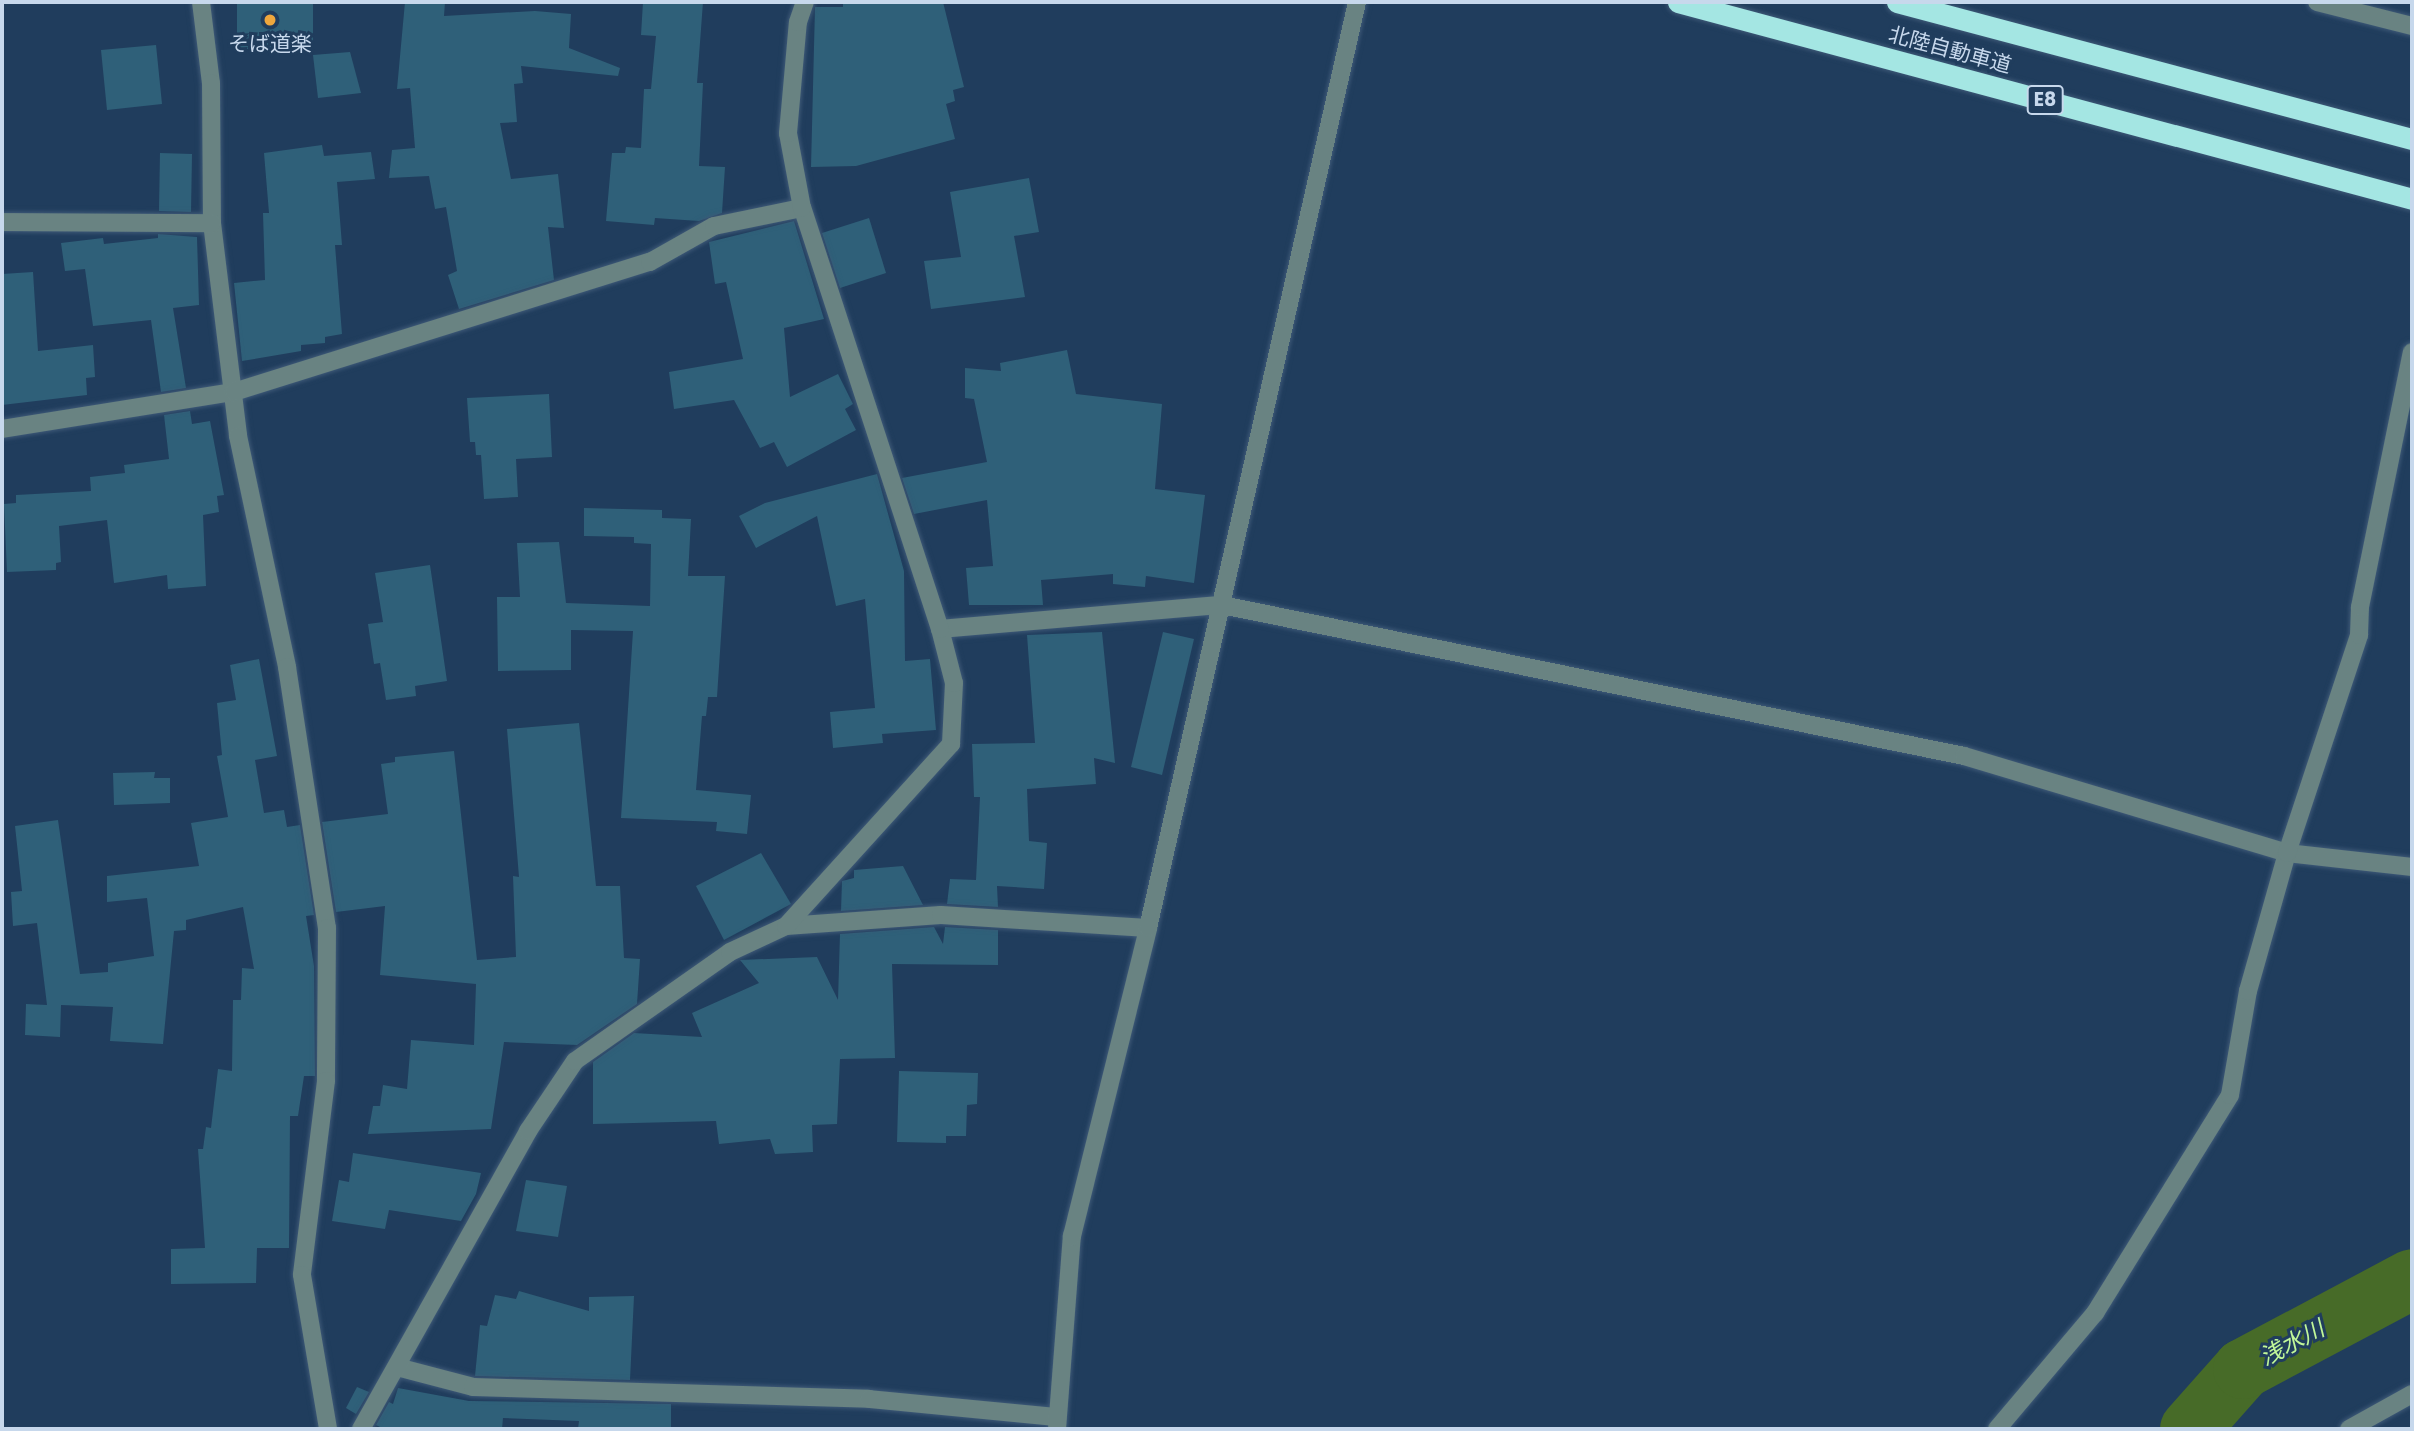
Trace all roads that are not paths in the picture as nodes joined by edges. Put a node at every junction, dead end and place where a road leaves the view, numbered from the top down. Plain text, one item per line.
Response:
1 (201, 2) edge
2 (805, 2) edge
3 (1357, 2) edge
4 (1678, 2) edge
5 (1897, 2) edge
6 (2317, 2) edge
7 (2412, 26) edge
8 (2412, 139) edge
9 (2412, 199) edge
10 (802, 208) junction
11 (2, 222) edge
12 (212, 223) junction
13 (2412, 352) edge
14 (234, 392) junction
15 (2, 429) edge
16 (1222, 605) junction
17 (940, 629) junction
18 (2287, 853) junction
19 (2412, 867) edge
20 (786, 926) junction
21 (1148, 928) junction
22 (397, 1367) junction
23 (2412, 1394) edge
24 (1057, 1423) edge
25 (328, 1429) edge
26 (361, 1429) edge
27 (1997, 1429) edge
28 (2350, 1429) edge

1 - 12 street
2 - 10 street
3 - 16 street
4 - 9 highway, 北陸自動車道 / E8
5 - 8 highway, 北陸自動車道
6 - 7 street
10 - 14 street
10 - 17 street
11 - 12 street
12 - 14 street
13 - 18 street
14 - 15 street
14 - 25 street
16 - 17 street
16 - 18 street
16 - 21 street
17 - 20 street
18 - 19 street
18 - 27 street
20 - 21 street
20 - 22 street
21 - 24 street
22 - 24 street
22 - 26 street
23 - 28 street

